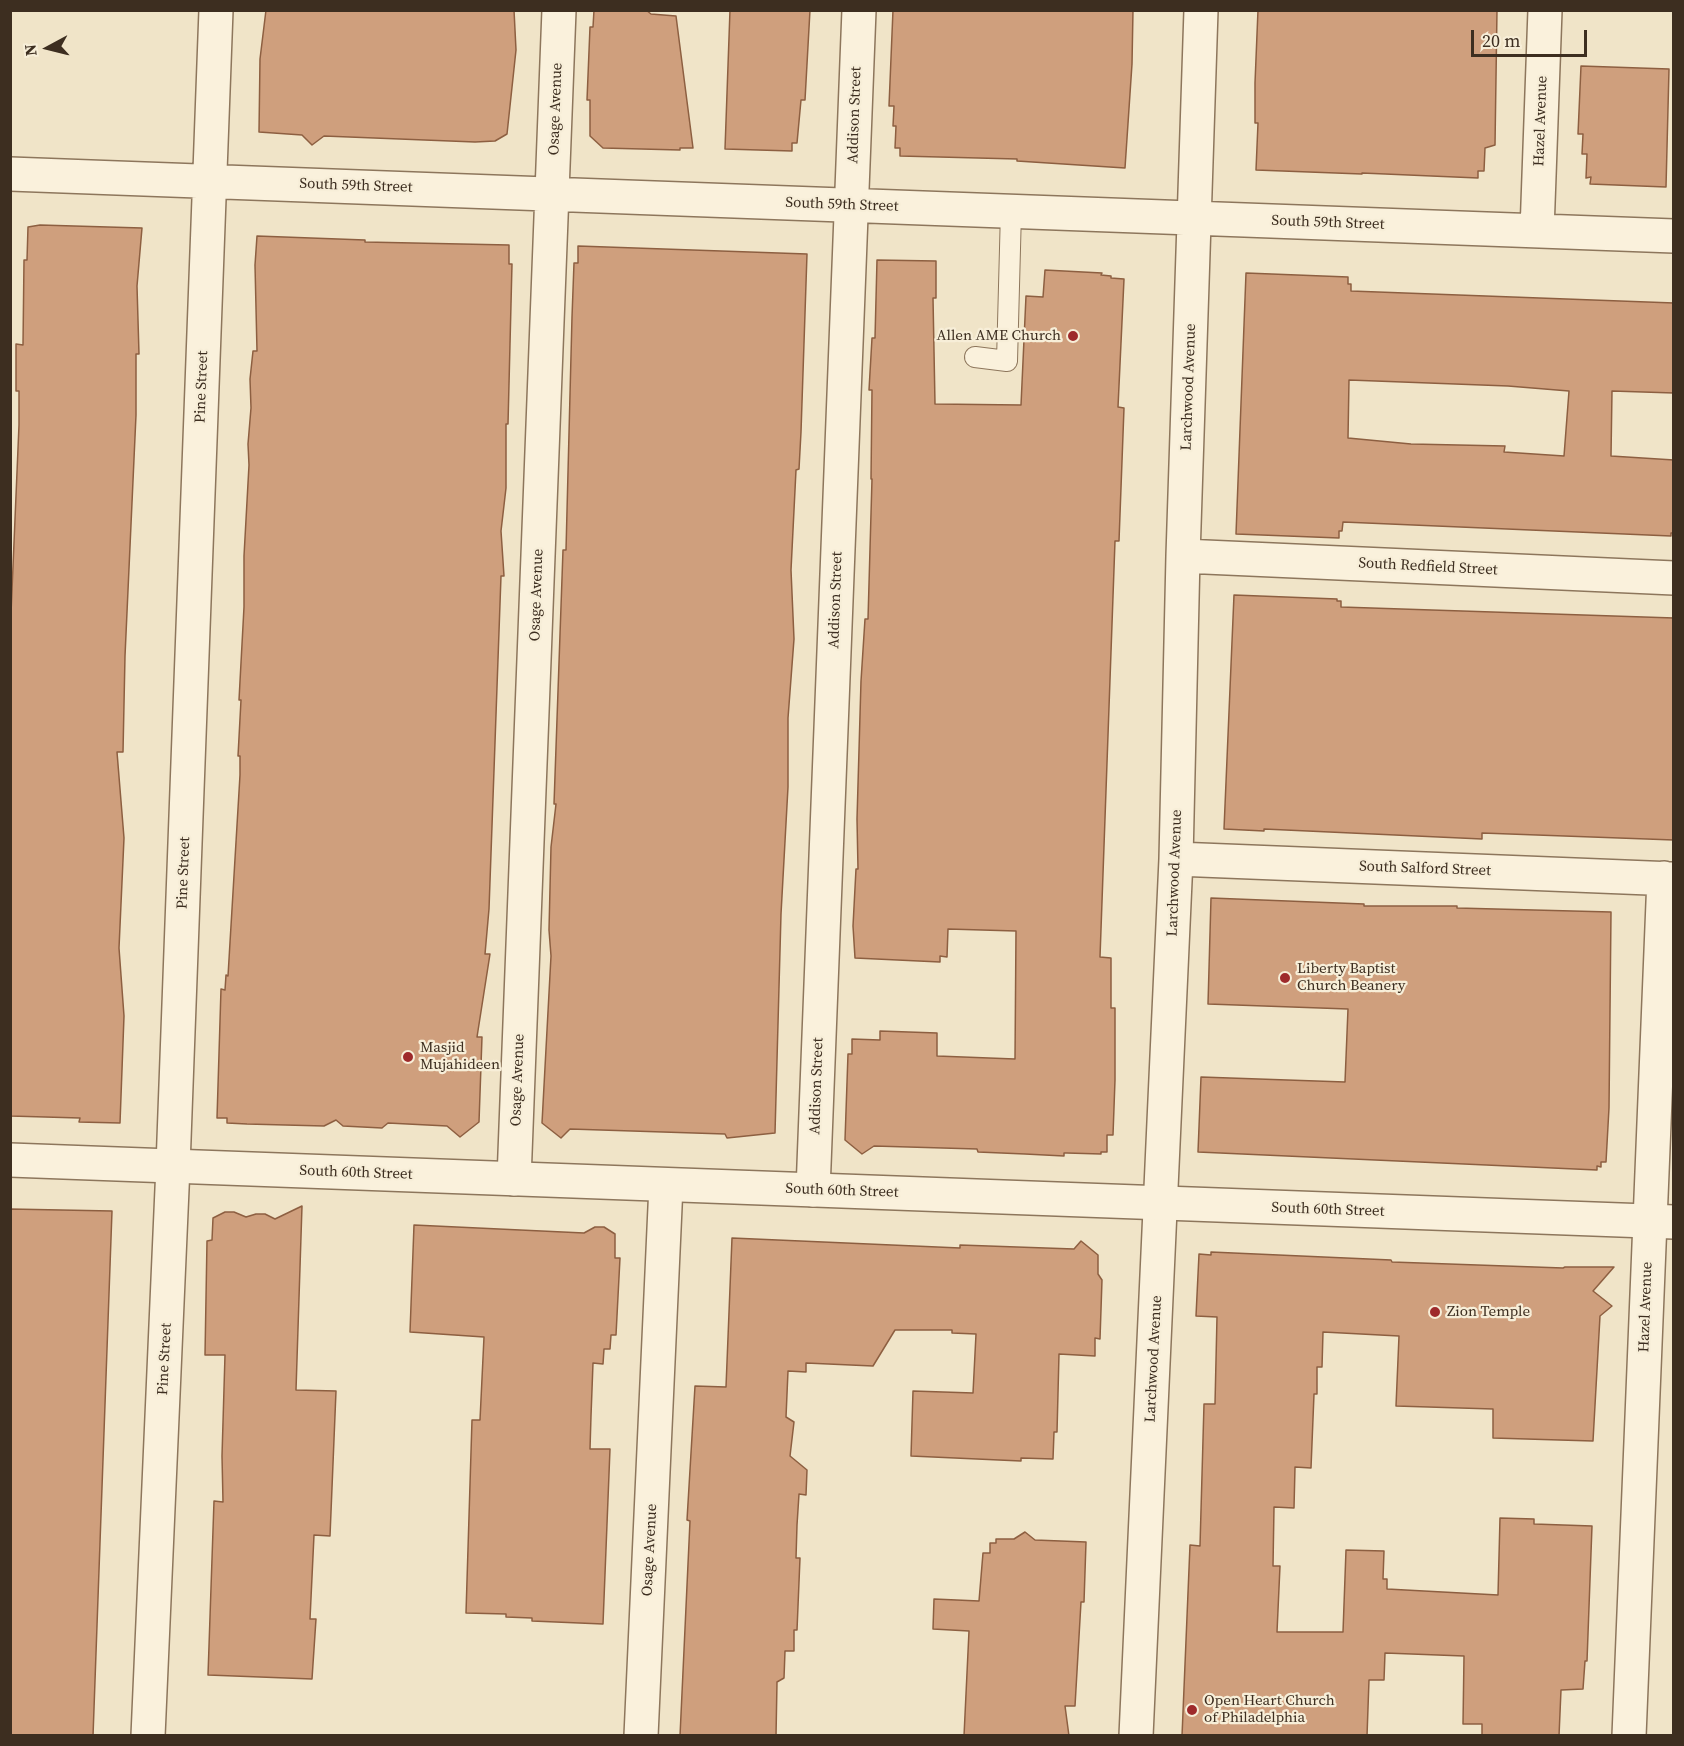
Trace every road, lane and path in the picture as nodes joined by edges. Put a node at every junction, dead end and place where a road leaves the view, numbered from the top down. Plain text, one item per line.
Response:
1 (216, 10) edge
2 (559, 10) edge
3 (859, 10) edge
4 (1201, 10) edge
5 (1545, 10) edge
6 (10, 174) edge
7 (210, 181) junction
8 (552, 194) junction
9 (852, 205) junction
10 (1011, 211) junction
11 (1195, 218) junction
12 (1537, 231) junction
13 (1674, 236) edge
14 (975, 357) dead end
15 (1183, 556) junction
16 (1674, 578) edge
17 (1176, 859) junction
18 (1669, 879) edge
19 (10, 1160) edge
20 (173, 1166) junction
21 (514, 1179) junction
22 (666, 1185) junction
23 (813, 1190) junction
24 (1161, 1203) junction
25 (1662, 1222) edge
26 (148, 1736) edge
27 (641, 1736) edge
28 (1136, 1736) edge
29 (1629, 1736) edge

1 - 7 street, Pine Street
2 - 8 street, Osage Avenue
3 - 9 street, Addison Street
4 - 11 street, Larchwood Avenue
5 - 12 street, Hazel Avenue
6 - 7 street, South 59th Street
7 - 8 street, South 59th Street
7 - 20 street, Pine Street
8 - 9 street, South 59th Street
8 - 21 street, Osage Avenue
9 - 10 street, South 59th Street
9 - 23 street, Addison Street
10 - 11 street, South 59th Street
10 - 14 lane
11 - 12 street, South 59th Street
11 - 15 street, Larchwood Avenue
12 - 13 street, South 59th Street
15 - 16 street, South Redfield Street
15 - 17 street, Larchwood Avenue
17 - 18 street, South Salford Street
17 - 24 street, Larchwood Avenue
18 - 25 street, Hazel Avenue
19 - 20 street, South 60th Street
20 - 21 street, South 60th Street
20 - 26 street, Pine Street
21 - 22 street, South 60th Street
22 - 23 street, South 60th Street
22 - 27 street, Osage Avenue
23 - 24 street, South 60th Street
24 - 25 street, South 60th Street
24 - 28 street, Larchwood Avenue
25 - 29 street, Hazel Avenue

